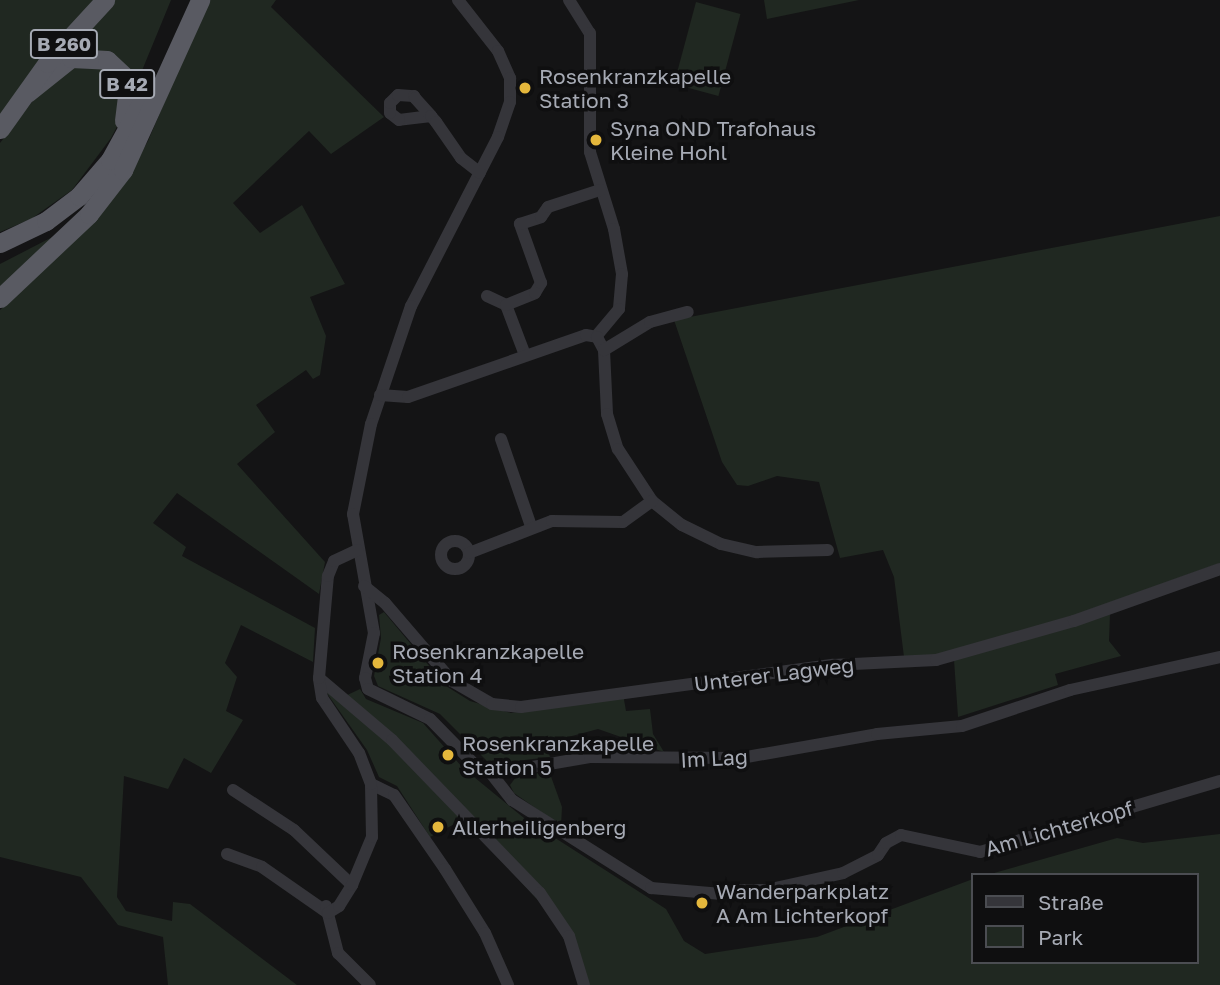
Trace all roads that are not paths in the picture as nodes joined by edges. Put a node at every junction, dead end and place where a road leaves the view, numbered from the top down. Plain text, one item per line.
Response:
1 (105, 0) edge
2 (186, 0) edge
3 (200, 0) edge
4 (458, 0) edge
5 (569, 0) edge
6 (27, 93) junction
7 (431, 116) dead end
8 (0, 130) edge
9 (143, 132) junction
10 (480, 173) junction
11 (600, 190) junction
12 (79, 196) junction
13 (1, 250) edge
14 (487, 296) dead end
15 (0, 298) edge
16 (506, 305) junction
17 (688, 312) dead end
18 (596, 336) junction
19 (604, 350) junction
20 (525, 355) junction
21 (380, 395) junction
22 (500, 439) dead end
23 (652, 501) junction
24 (531, 526) junction
25 (358, 550) junction
26 (828, 550) dead end
27 (469, 553) dead end
28 (1220, 569) edge
29 (364, 586) junction
30 (1220, 657) edge
31 (319, 678) junction
32 (491, 772) junction
33 (1220, 781) edge
34 (371, 784) junction
35 (233, 790) dead end
36 (227, 854) dead end
37 (352, 885) junction
38 (326, 908) junction
39 (370, 985) edge
40 (508, 985) edge
41 (584, 985) edge

1 - 6 highway, B 260
2 - 12 highway, B 42
3 - 9 highway, B 42
4 - 10 street
5 - 11 street
6 - 8 highway, B 260
6 - 12 highway, B 42
7 - 10 street
9 - 13 highway, B 42
9 - 15 highway
10 - 21 street
11 - 16 street
11 - 18 street
12 - 13 highway, B 42
14 - 16 street
16 - 20 street
17 - 19 street
18 - 19 street
18 - 20 street
19 - 23 street
20 - 21 street
21 - 25 street
22 - 24 street
23 - 24 street
23 - 26 street
24 - 27 street
25 - 29 street
25 - 31 street
28 - 29 street, Unterer Lagweg
29 - 32 street
30 - 32 street, Im Lag
31 - 34 street
31 - 41 street
32 - 33 street, Am Lichterkopf
34 - 37 street
34 - 40 street
35 - 37 street
36 - 38 street
37 - 38 street
38 - 39 street

